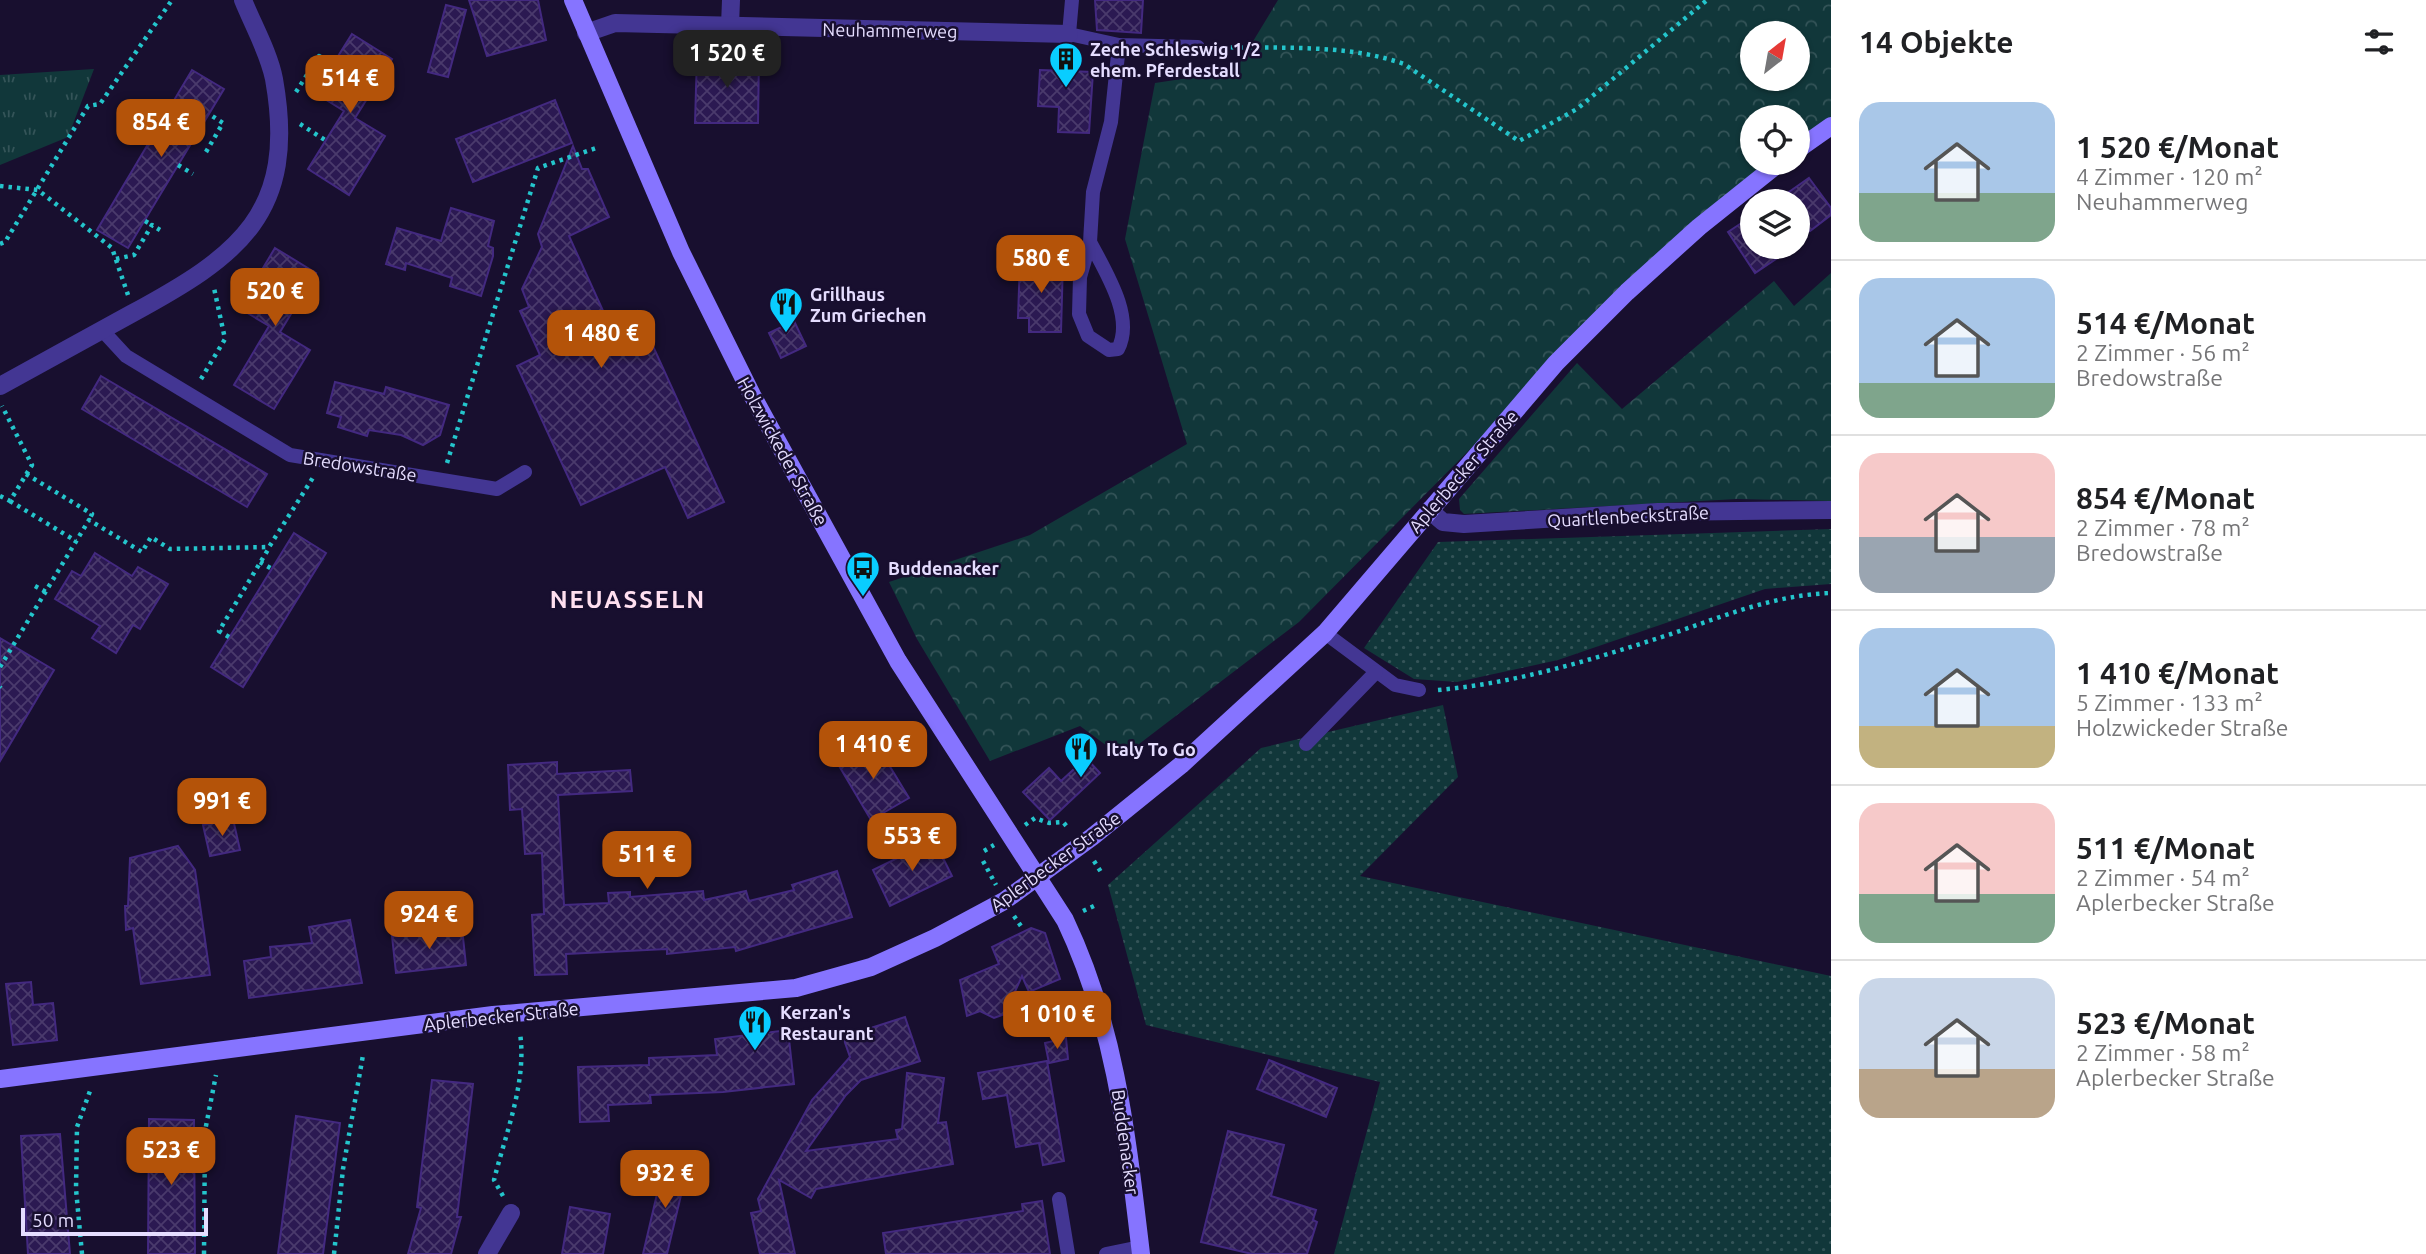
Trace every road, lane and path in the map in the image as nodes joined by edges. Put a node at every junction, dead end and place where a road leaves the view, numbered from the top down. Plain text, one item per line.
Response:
1 (172, 0) edge
2 (243, 0) edge
3 (573, 0) edge
4 (731, 0) edge
5 (1072, 0) edge
6 (1707, 0) edge
7 (730, 26) junction
8 (586, 33) junction
9 (1069, 34) junction
10 (1119, 45) junction
11 (1198, 47) joint
12 (333, 64) dead end
13 (292, 100) dead end
14 (209, 114) dead end
15 (295, 121) dead end
16 (1831, 126) edge
17 (326, 140) dead end
18 (1810, 141) edge
19 (599, 147) dead end
20 (206, 152) dead end
21 (178, 165) dead end
22 (193, 174) dead end
23 (1764, 175) edge
24 (0, 186) edge
25 (38, 190) junction
26 (145, 221) dead end
27 (152, 225) junction
28 (160, 230) dead end
29 (1090, 242) junction
30 (0, 244) edge
31 (116, 259) junction
32 (214, 288) dead end
33 (134, 313) junction
34 (102, 330) junction
35 (0, 386) edge
36 (197, 386) dead end
37 (0, 402) edge
38 (323, 461) junction
39 (525, 472) dead end
40 (26, 474) junction
41 (442, 480) junction
42 (0, 496) edge
43 (10, 501) junction
44 (1429, 510) junction
45 (1831, 510) edge
46 (89, 520) junction
47 (76, 541) junction
48 (270, 547) junction
49 (260, 562) junction
50 (272, 569) dead end
51 (35, 586) dead end
52 (46, 592) junction
53 (1831, 593) edge
54 (1325, 633) junction
55 (229, 637) dead end
56 (0, 667) edge
57 (1376, 672) junction
58 (1419, 690) joint
59 (1306, 744) dead end
60 (1039, 878) junction
61 (521, 1042) dead end
62 (363, 1055) dead end
63 (216, 1074) dead end
64 (0, 1079) edge
65 (90, 1091) dead end
66 (1059, 1199) dead end
67 (511, 1213) joint
68 (1141, 1250) edge
69 (82, 1254) edge
70 (204, 1254) edge
71 (334, 1254) edge
72 (487, 1254) edge
73 (1068, 1254) edge
74 (1106, 1254) edge

1 - 25 path
2 - 33 street
3 - 8 main road, Holzwickeder Straße
4 - 7 street
5 - 9 lane
6 - 11 path
7 - 8 street, Neuhammerweg
7 - 9 street, Neuhammerweg
8 - 60 main road, Holzwickeder Straße
9 - 10 lane
10 - 11 lane
10 - 29 lane
12 - 13 path
14 - 20 path
15 - 17 path
16 - 18 main road
19 - 41 path
21 - 22 path
23 - 44 main road, Aplerbecker Straße
24 - 25 path
25 - 30 path
25 - 31 path
26 - 27 path
27 - 28 path
27 - 31 path
29 - 29 lane
31 - 33 path
32 - 36 path
33 - 34 street
34 - 35 street
34 - 38 lane, Bredowstraße
37 - 40 path
38 - 41 lane, Bredowstraße
38 - 48 path
39 - 41 lane, Bredowstraße
40 - 43 path
40 - 46 path
42 - 43 path
43 - 47 path
44 - 45 street, Quartlenbeckstraße
44 - 54 main road, Aplerbecker Straße
46 - 47 path
46 - 48 path
47 - 52 path
48 - 49 path
49 - 50 path
49 - 55 path
51 - 52 path
52 - 56 path
53 - 58 path
54 - 57 lane
54 - 60 main road, Aplerbecker Straße
57 - 58 lane
57 - 59 lane
60 - 64 main road, Aplerbecker Straße
60 - 68 main road, Buddenacker
61 - 67 path
62 - 71 path
63 - 70 path
65 - 69 path
66 - 73 lane
67 - 72 street
68 - 74 lane

